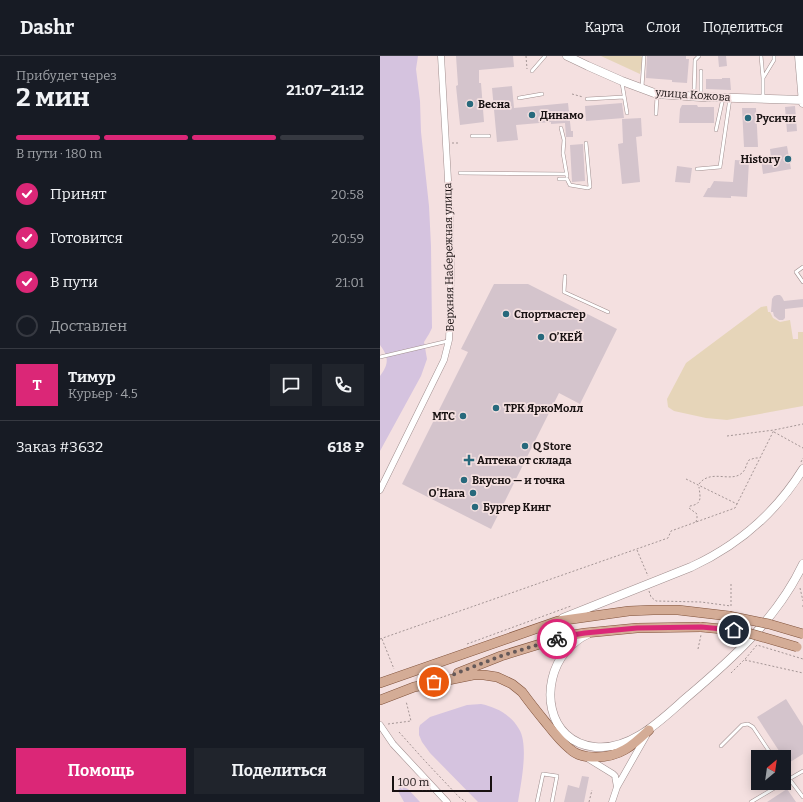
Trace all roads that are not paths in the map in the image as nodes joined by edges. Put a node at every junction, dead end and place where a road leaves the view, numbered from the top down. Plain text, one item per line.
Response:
1 (441, 56) edge
2 (545, 56) edge
3 (567, 56) edge
4 (644, 56) edge
5 (694, 56) edge
6 (699, 56) edge
7 (761, 56) edge
8 (774, 56) edge
9 (799, 56) edge
10 (579, 59) edge
11 (695, 60) junction
12 (803, 64) edge
13 (532, 71) dead end
14 (701, 71) dead end
15 (800, 73) junction
16 (763, 78) junction
17 (622, 81) junction
18 (642, 89) junction
19 (802, 91) edge
20 (542, 94) dead end
21 (657, 94) junction
22 (624, 97) junction
23 (698, 97) junction
24 (519, 98) dead end
25 (727, 98) junction
26 (763, 98) junction
27 (587, 99) road end
28 (803, 101) edge
29 (627, 113) dead end
30 (656, 114) dead end
31 (561, 128) dead end
32 (716, 130) dead end
33 (472, 136) dead end
34 (489, 136) dead end
35 (586, 143) dead end
36 (697, 169) dead end
37 (460, 173) dead end
38 (566, 174) junction
39 (560, 179) dead end
40 (567, 179) junction
41 (803, 267) edge
42 (566, 276) dead end
43 (803, 282) edge
44 (608, 312) dead end
45 (450, 340) junction
46 (380, 358) edge
47 (802, 466) edge
48 (380, 490) edge
49 (803, 564) edge
50 (558, 620) junction
51 (592, 633) junction
52 (803, 634) edge
53 (800, 648) edge
54 (434, 682) junction
55 (380, 683) edge
56 (380, 700) edge
57 (382, 725) edge
58 (649, 730) junction
59 (721, 746) dead end
60 (768, 750) edge
61 (585, 757) junction
62 (803, 771) edge
63 (791, 778) edge
64 (791, 782) edge
65 (617, 787) junction
66 (772, 790) edge
67 (803, 797) edge
68 (447, 802) edge
69 (536, 802) edge
70 (552, 802) edge
71 (612, 802) edge
72 (751, 802) edge

1 - 45 street, Верхняя Набережная улица
2 - 13 lane
3 - 10 main road, улица Кожова
4 - 18 lane
5 - 11 lane
6 - 11 lane
7 - 16 lane
8 - 16 lane
9 - 15 main road
10 - 17 main road, улица Кожова
11 - 23 lane
12 - 15 lane
14 - 23 lane
15 - 19 main road
16 - 26 lane
17 - 18 main road, улица Кожова
17 - 22 lane
18 - 21 main road, улица Кожова
19 - 28 main road
20 - 24 lane
21 - 23 main road, улица Кожова
21 - 30 lane
22 - 27 lane
22 - 29 lane
23 - 25 main road, улица Кожова
25 - 26 main road, улица Кожова
25 - 32 lane
25 - 36 lane
26 - 28 main road, улица Кожова
31 - 38 lane
33 - 34 lane
35 - 40 lane
37 - 38 lane
38 - 40 lane
39 - 40 lane
41 - 43 lane
42 - 44 lane
45 - 46 lane
45 - 48 street, Верхняя Набережная улица
47 - 50 main road
49 - 58 main road
50 - 52 main road, bridge
50 - 55 main road
51 - 53 main road, bridge
51 - 54 main road
51 - 58 main road
54 - 56 main road
54 - 61 main road
57 - 68 street
58 - 61 main road
58 - 65 street
59 - 60 lane
61 - 65 street
62 - 63 lane
64 - 67 lane
65 - 71 street
66 - 72 lane
69 - 70 lane

